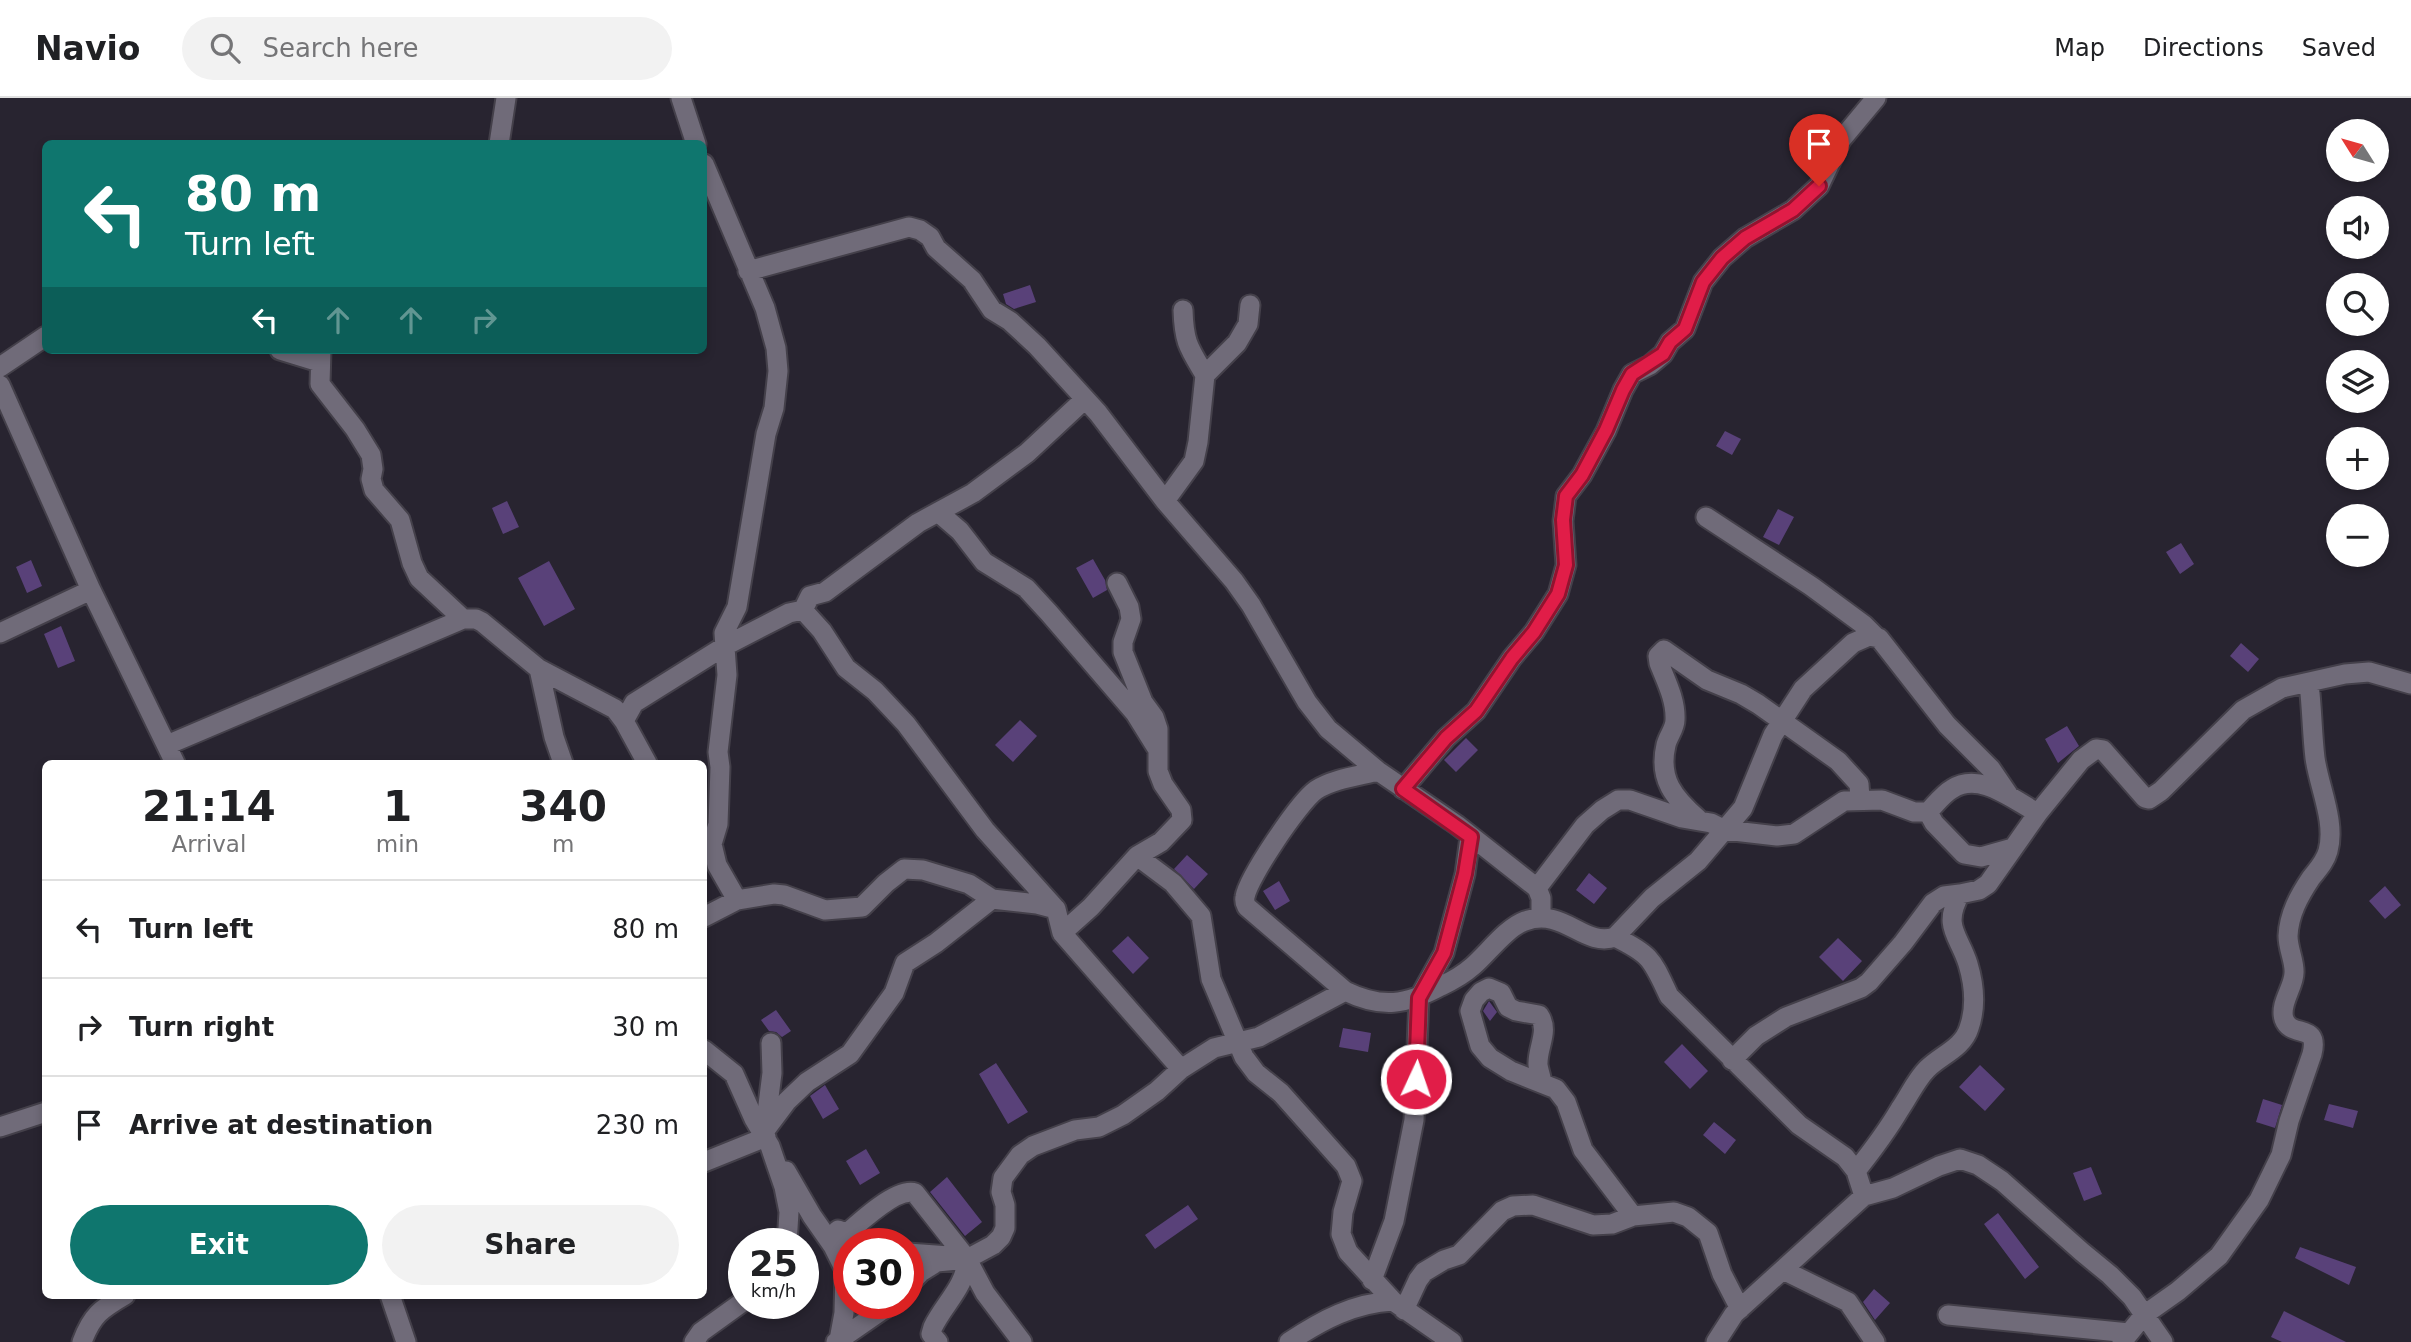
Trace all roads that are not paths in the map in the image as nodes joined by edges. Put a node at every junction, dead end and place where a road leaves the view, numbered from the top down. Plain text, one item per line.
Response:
1 (506, 98) edge
2 (681, 98) edge
3 (1876, 98) edge
4 (500, 140) edge
5 (695, 140) edge
6 (707, 171) edge
7 (748, 271) junction
8 (1250, 305) dead end
9 (1183, 310) dead end
10 (42, 339) edge
11 (320, 356) edge
12 (0, 367) edge
13 (1205, 375) junction
14 (0, 385) edge
15 (1085, 399) junction
16 (968, 496) junction
17 (1164, 501) junction
18 (939, 512) junction
19 (1706, 517) dead end
20 (960, 531) junction
21 (1117, 583) dead end
22 (91, 590) junction
23 (803, 610) junction
24 (463, 619) junction
25 (0, 633) edge
26 (1875, 636) junction
27 (725, 646) junction
28 (539, 669) junction
29 (2309, 684) junction
30 (2411, 684) edge
31 (619, 715) junction
32 (1782, 722) junction
33 (167, 745) junction
34 (1158, 750) junction
35 (174, 760) edge
36 (562, 760) edge
37 (646, 760) edge
38 (1378, 771) junction
39 (1403, 789) junction
40 (1860, 799) junction
41 (2012, 799) junction
42 (1928, 812) junction
43 (2038, 813) junction
44 (1699, 820) junction
45 (1725, 830) junction
46 (1471, 837) junction
47 (708, 839) edge
48 (2012, 848) junction
49 (1137, 856) junction
50 (1537, 888) junction
51 (1960, 894) junction
52 (992, 899) junction
53 (737, 900) junction
54 (1056, 909) junction
55 (707, 915) edge
56 (1541, 917) junction
57 (1062, 933) junction
58 (1615, 937) junction
59 (1345, 990) junction
60 (1419, 998) junction
61 (1237, 1042) junction
62 (771, 1043) dead end
63 (707, 1052) edge
64 (1732, 1060) junction
65 (1181, 1069) junction
66 (1542, 1082) junction
67 (42, 1113) edge
68 (0, 1127) edge
69 (766, 1139) junction
70 (707, 1161) edge
71 (1856, 1171) junction
72 (1864, 1196) junction
73 (1633, 1216) junction
74 (788, 1228) edge
75 (854, 1228) edge
76 (833, 1234) edge
77 (924, 1254) edge
78 (967, 1259) junction
79 (924, 1270) edge
80 (1783, 1270) junction
81 (1372, 1280) junction
82 (118, 1299) edge
83 (391, 1299) edge
84 (1399, 1306) junction
85 (1740, 1309) junction
86 (728, 1313) edge
87 (1948, 1315) dead end
88 (2144, 1315) junction
89 (842, 1319) edge
90 (869, 1319) edge
91 (2126, 1337) edge
92 (1300, 1339) edge
93 (837, 1341) edge
94 (82, 1342) edge
95 (406, 1342) edge
96 (694, 1342) edge
97 (938, 1342) edge
98 (1023, 1342) edge
99 (1452, 1342) edge
100 (1716, 1342) edge
101 (1875, 1342) edge
102 (2163, 1342) edge

1 - 4 street
2 - 5 street
3 - 39 street
6 - 7 street
7 - 15 street
7 - 27 street
8 - 13 street
9 - 13 street
10 - 12 street
11 - 24 street
13 - 17 street
14 - 22 street
15 - 16 street
15 - 17 street
16 - 18 street
16 - 20 street
17 - 38 street
18 - 20 street
18 - 23 street
19 - 26 street
20 - 34 street
21 - 34 street
22 - 25 street
22 - 33 street
23 - 27 street
23 - 54 street
24 - 28 street
24 - 33 street
26 - 32 street
26 - 41 street
27 - 31 street
27 - 47 street
28 - 31 street
28 - 36 street
29 - 30 street
29 - 43 street
29 - 88 street
31 - 37 street
32 - 40 street
32 - 44 street
32 - 45 street
33 - 35 street
34 - 49 street
38 - 39 street
38 - 59 street
39 - 46 street
40 - 42 street
40 - 45 street
41 - 42 street
41 - 43 street
42 - 48 street
43 - 48 street
44 - 45 street
44 - 50 street
45 - 58 street
46 - 50 street
46 - 60 street
47 - 53 street
48 - 51 street
49 - 57 street
49 - 61 street
50 - 56 street
51 - 64 street
51 - 71 street
52 - 53 street
52 - 54 street
52 - 69 street
53 - 55 street
54 - 57 street
56 - 58 street
56 - 60 street
57 - 65 street
58 - 64 street
59 - 60 street
59 - 61 street
60 - 81 street
61 - 65 street
61 - 81 street
62 - 69 street
63 - 69 street
64 - 71 street
65 - 78 street
66 - 66 street
66 - 73 street
67 - 68 street
69 - 70 street
69 - 74 street
69 - 76 street
71 - 72 street
72 - 80 street
72 - 88 street
73 - 84 street
73 - 85 street
75 - 78 street
77 - 78 street
78 - 79 street
78 - 97 street
78 - 98 street
80 - 85 street
80 - 101 street
81 - 84 street
82 - 94 street
83 - 95 street
84 - 92 street
84 - 99 street
85 - 100 street
86 - 96 street
87 - 91 street
88 - 91 street
88 - 102 street
89 - 93 street
90 - 93 street

